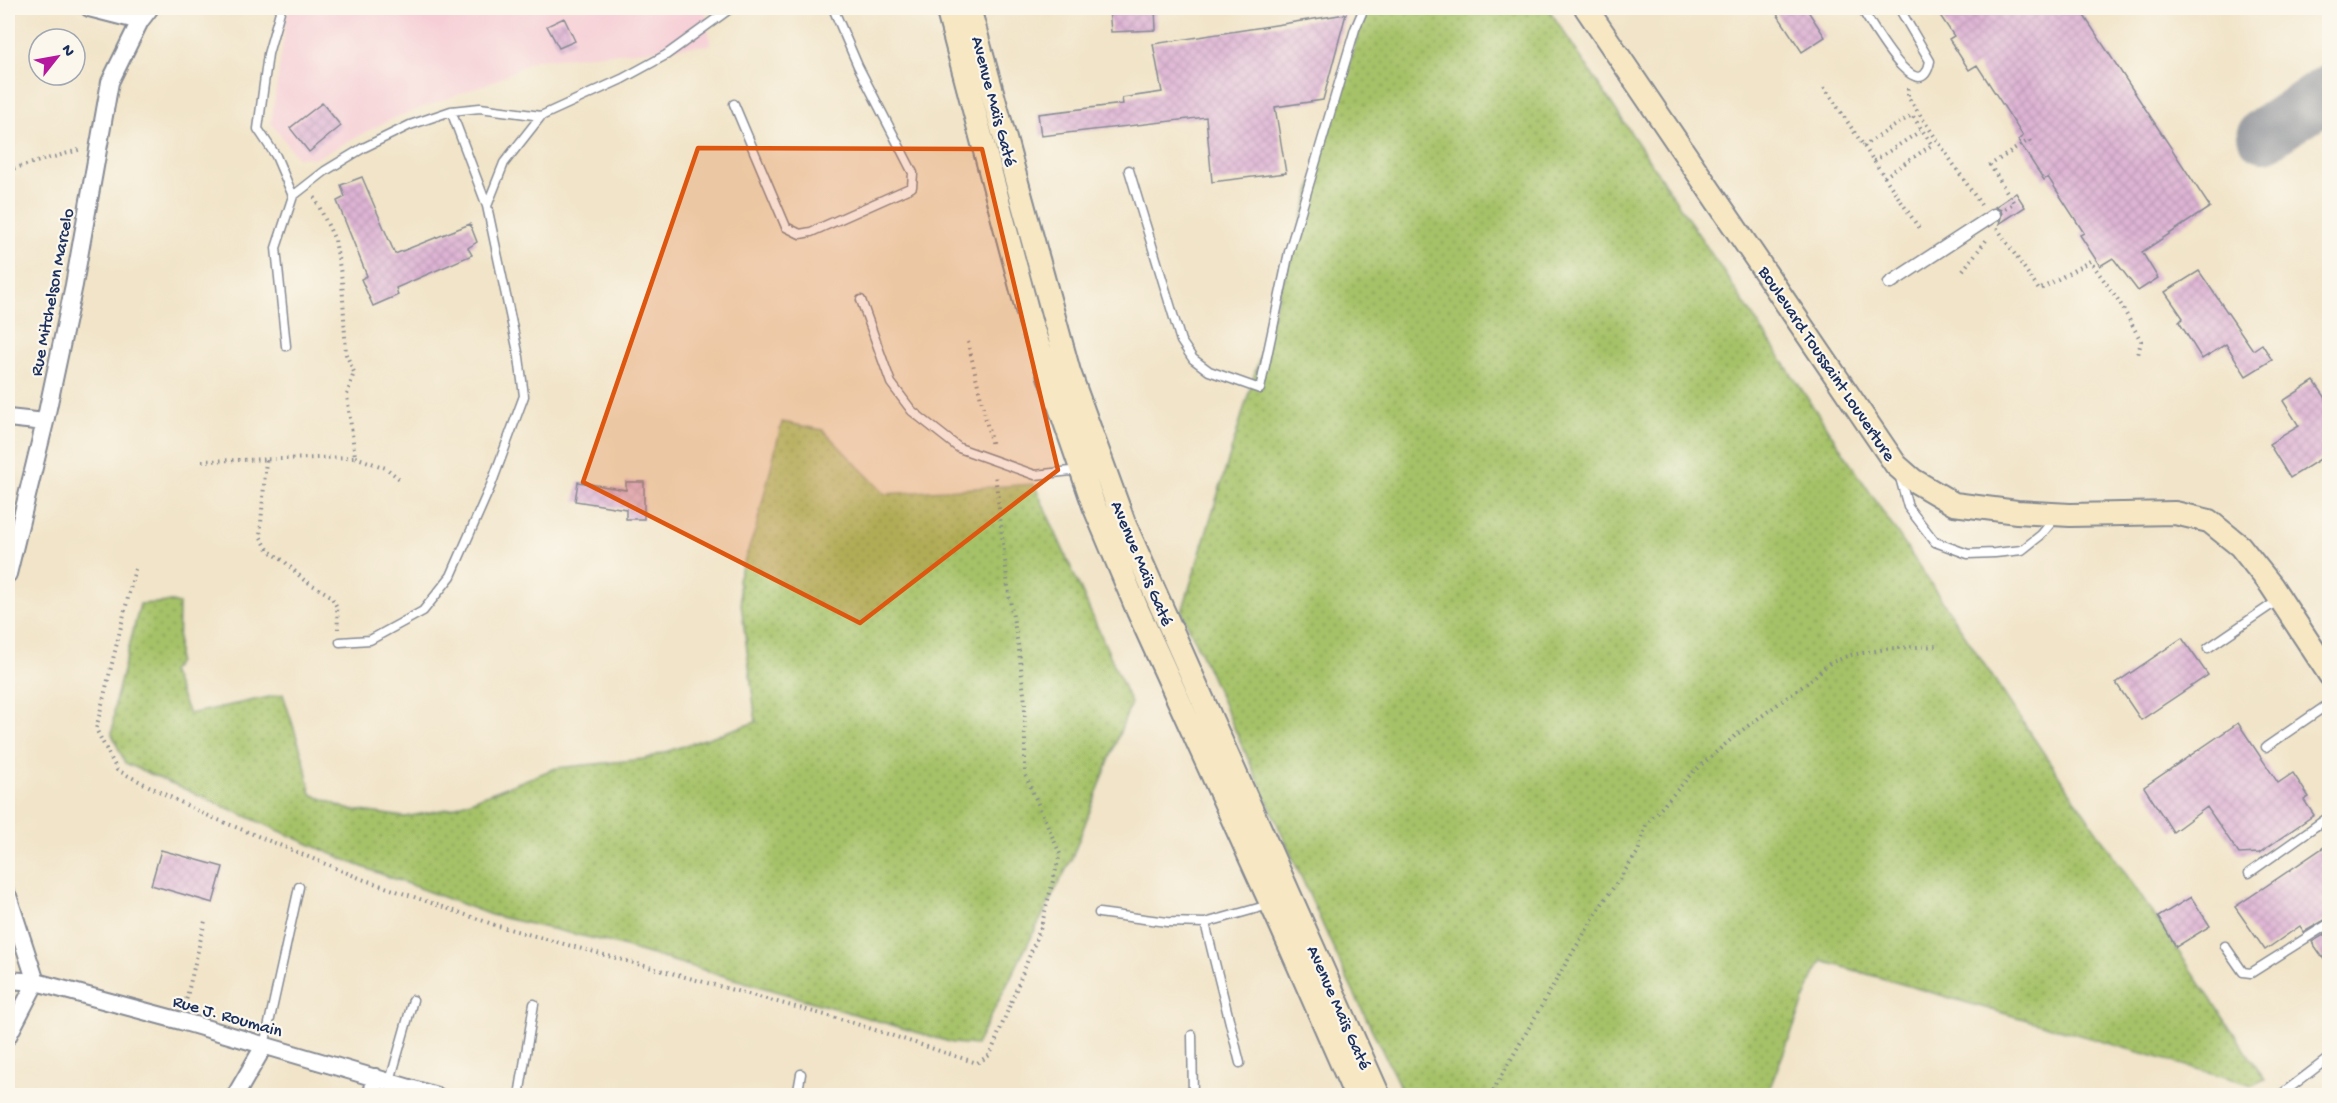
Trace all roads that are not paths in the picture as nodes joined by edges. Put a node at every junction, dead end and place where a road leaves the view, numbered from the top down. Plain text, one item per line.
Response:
1 (89, 8) edge
2 (281, 8) edge
3 (731, 8) edge
4 (833, 8) edge
5 (947, 8) edge
6 (969, 8) edge
7 (1364, 8) edge
8 (1586, 8) edge
9 (1861, 8) edge
10 (1899, 8) edge
11 (145, 14) edge
12 (734, 104) dead end
13 (451, 111) junction
14 (542, 116) junction
15 (1129, 170) dead end
16 (292, 196) junction
17 (488, 206) junction
18 (1992, 217) road end
19 (1890, 283) dead end
20 (861, 300) dead end
21 (286, 346) dead end
22 (8, 418) edge
23 (45, 422) junction
24 (1896, 465) junction
25 (1082, 470) junction
26 (2059, 514) junction
27 (8, 574) edge
28 (2280, 599) junction
29 (340, 642) road end
30 (2208, 648) dead end
31 (2330, 675) edge
32 (2330, 703) edge
33 (2266, 747) dead end
34 (2330, 816) edge
35 (2249, 873) dead end
36 (299, 887) dead end
37 (8, 896) edge
38 (1272, 904) junction
39 (1099, 913) dead end
40 (1205, 923) junction
41 (2330, 923) edge
42 (2225, 946) dead end
43 (8, 980) edge
44 (36, 982) junction
45 (413, 1000) dead end
46 (534, 1004) dead end
47 (1192, 1035) dead end
48 (8, 1036) edge
49 (264, 1046) junction
50 (2330, 1057) edge
51 (1240, 1063) dead end
52 (801, 1074) dead end
53 (383, 1079) junction
54 (235, 1095) edge
55 (372, 1095) edge
56 (437, 1095) edge
57 (519, 1095) edge
58 (797, 1095) edge
59 (1193, 1095) edge
60 (1356, 1095) edge
61 (1379, 1095) edge
62 (2279, 1095) edge

1 - 11 street
2 - 16 lane
3 - 14 lane
4 - 12 lane
5 - 25 main road, Avenue Maïs Gaté
6 - 61 main road, Avenue Maïs Gaté
7 - 15 lane
8 - 24 main road, Boulevard Toussaint Louverture
9 - 10 lane
11 - 23 street, Rue Mitchelson Marcelo
13 - 14 lane
13 - 16 lane
13 - 17 lane
14 - 17 lane
16 - 21 lane
17 - 29 lane
18 - 19 street
20 - 25 lane
22 - 23 street
23 - 27 street, Rue Mitchelson Marcelo
24 - 26 main road, Boulevard Toussaint Louverture
24 - 26 lane
25 - 38 main road, Avenue Maïs Gaté
26 - 28 main road, Boulevard Toussaint Louverture
28 - 30 lane
28 - 31 main road, Boulevard Toussaint Louverture
32 - 33 lane
34 - 35 lane
36 - 49 lane
37 - 44 street
38 - 40 lane
38 - 60 main road, Avenue Maïs Gaté
39 - 40 lane
40 - 51 lane
41 - 42 lane
43 - 44 street, Rue J. Roumain
44 - 48 street
44 - 49 street, Rue J. Roumain
45 - 53 lane
46 - 57 lane
47 - 59 lane
49 - 53 street, Rue J. Roumain
49 - 54 street
50 - 62 lane
52 - 58 lane
53 - 55 street
53 - 56 street, Rue J. Roumain

